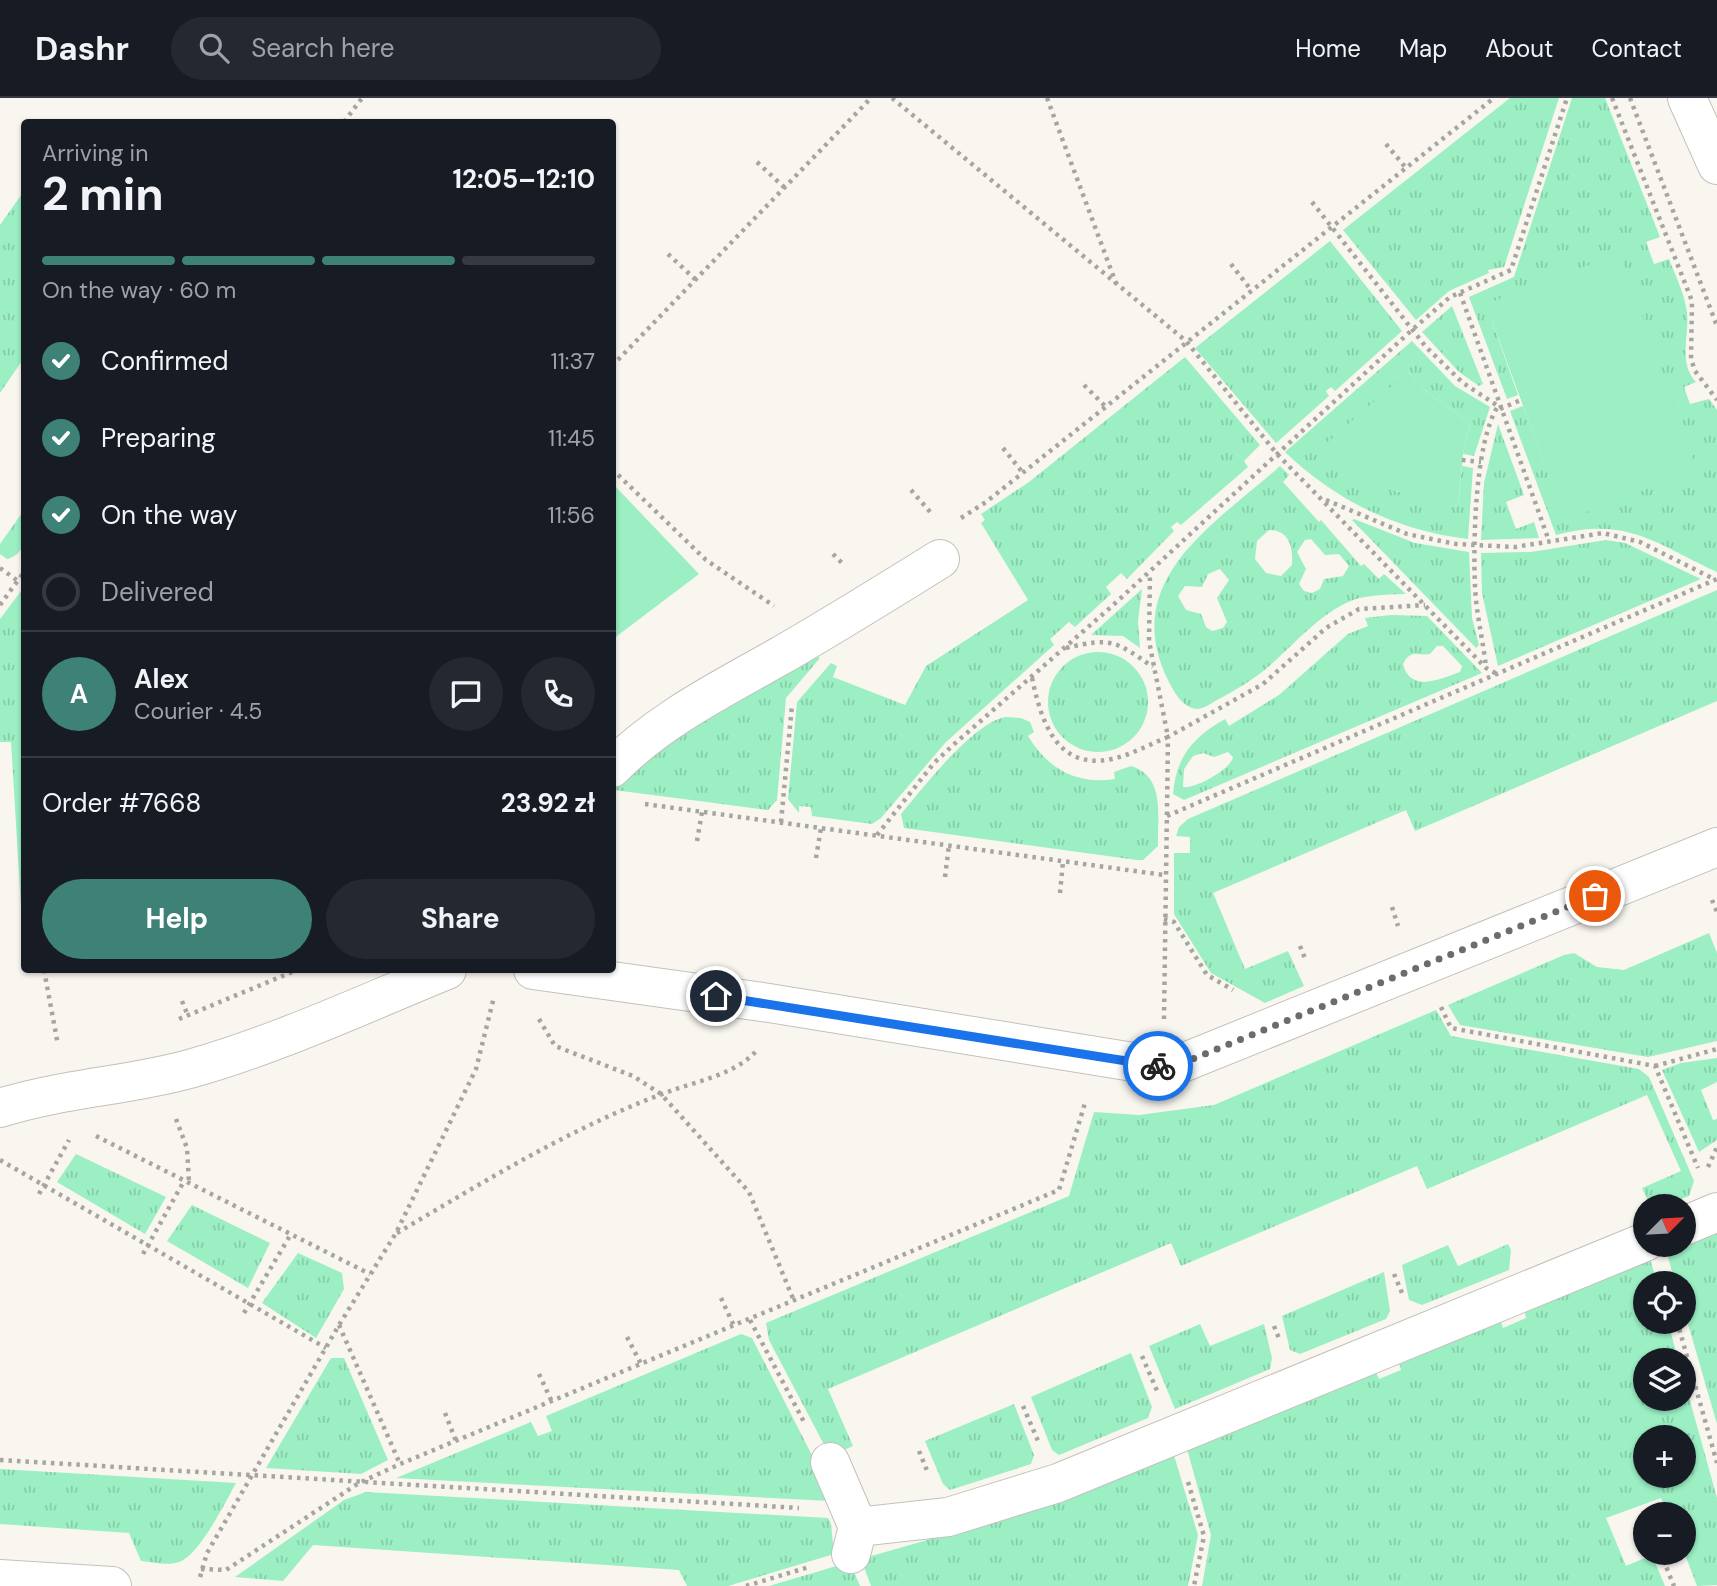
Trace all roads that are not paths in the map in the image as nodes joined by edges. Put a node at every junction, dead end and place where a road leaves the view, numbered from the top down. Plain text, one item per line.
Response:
1 (1701, 111) edge
2 (1717, 165) edge
3 (940, 559) dead end
4 (616, 764) edge
5 (1717, 847) edge
6 (440, 973) edge
7 (554, 973) edge
8 (43, 1106) edge
9 (1710, 1196) edge
10 (1696, 1212) edge
11 (1633, 1247) edge
12 (830, 1462) road end
13 (0, 1579) edge
14 (112, 1586) edge

1 - 2 street
3 - 4 street
5 - 7 street
6 - 8 street
9 - 10 street
11 - 12 street
13 - 14 street

